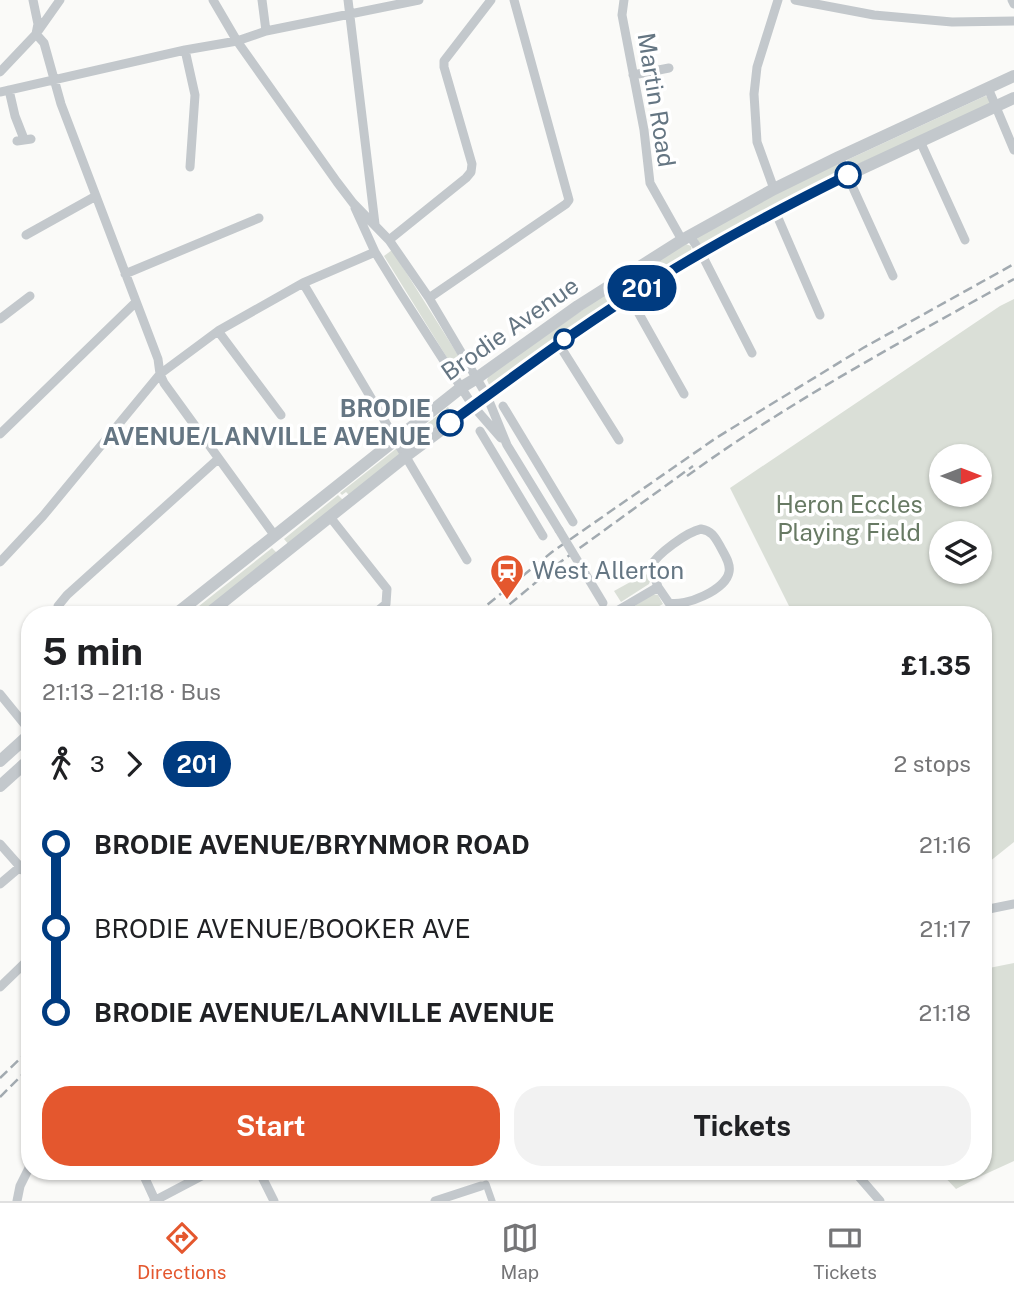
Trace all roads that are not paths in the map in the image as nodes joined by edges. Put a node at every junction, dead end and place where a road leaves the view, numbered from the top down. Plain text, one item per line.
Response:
1 (33, 0) edge
2 (60, 0) edge
3 (213, 0) edge
4 (262, 0) edge
5 (348, 0) edge
6 (419, 0) edge
7 (491, 0) edge
8 (514, 0) edge
9 (624, 0) edge
10 (778, 0) edge
11 (795, 0) edge
12 (824, 2) edge
13 (349, 15) junction
14 (1014, 21) edge
15 (266, 31) junction
16 (36, 33) junction
17 (237, 41) junction
18 (185, 50) junction
19 (670, 68) dead end
20 (0, 72) edge
21 (633, 75) junction
22 (1014, 76) edge
23 (55, 79) junction
24 (988, 88) junction
25 (4, 91) edge
26 (1014, 98) edge
27 (996, 107) junction
28 (24, 140) dead end
29 (920, 141) junction
30 (1014, 150) edge
31 (839, 157) junction
32 (190, 167) dead end
33 (848, 175) junction
34 (774, 189) junction
35 (96, 196) junction
36 (353, 203) junction
37 (775, 211) junction
38 (259, 218) dead end
39 (375, 224) junction
40 (26, 235) dead end
41 (686, 238) junction
42 (390, 240) junction
43 (965, 240) dead end
44 (375, 252) junction
45 (701, 253) junction
46 (125, 274) junction
47 (892, 276) dead end
48 (303, 283) junction
49 (30, 296) dead end
50 (629, 296) junction
51 (429, 298) junction
52 (136, 302) junction
53 (820, 315) dead end
54 (0, 319) edge
55 (218, 331) junction
56 (558, 343) junction
57 (752, 353) dead end
58 (160, 374) junction
59 (477, 378) junction
60 (462, 387) junction
61 (684, 394) dead end
62 (487, 396) junction
63 (473, 406) junction
64 (281, 415) dead end
65 (497, 420) junction
66 (2, 427) edge
67 (480, 431) dead end
68 (396, 439) junction
69 (619, 439) dead end
70 (507, 444) junction
71 (406, 456) junction
72 (218, 459) junction
73 (537, 464) junction
74 (523, 472) junction
75 (510, 481) junction
76 (330, 517) junction
77 (573, 522) dead end
78 (275, 536) junction
79 (543, 536) dead end
80 (288, 552) junction
81 (467, 560) dead end
82 (0, 562) edge
83 (658, 587) junction
84 (58, 606) edge
85 (186, 606) edge
86 (218, 606) edge
87 (384, 606) edge
88 (605, 606) edge
89 (625, 606) edge
90 (0, 694) edge
91 (21, 721) edge
92 (21, 741) edge
93 (0, 761) edge
94 (21, 767) edge
95 (0, 786) edge
96 (0, 844) edge
97 (20, 867) joint
98 (0, 884) edge
99 (1014, 904) edge
100 (992, 908) edge
101 (21, 967) edge
102 (0, 987) edge
103 (23, 1180) edge
104 (146, 1180) edge
105 (194, 1180) edge
106 (264, 1180) edge
107 (862, 1180) edge
108 (481, 1185) joint
109 (17, 1201) edge
110 (154, 1201) edge
111 (274, 1201) edge
112 (435, 1201) edge
113 (492, 1201) edge
114 (880, 1201) edge

1 - 16 street
2 - 16 street
3 - 17 street
4 - 15 street
5 - 13 street
6 - 13 street
7 - 42 street
8 - 51 street
9 - 21 street, Martin Road
10 - 34 street
11 - 12 street
12 - 14 street
13 - 15 street
13 - 39 street
15 - 17 street
16 - 20 street
16 - 23 street
17 - 18 street
17 - 36 street
18 - 23 street
18 - 32 street
19 - 21 street
21 - 41 street, Martin Road
22 - 24 street, Brodie Avenue
23 - 25 street
23 - 35 street
24 - 27 street
24 - 31 street, Brodie Avenue
25 - 28 street
26 - 27 street, Brodie Avenue
27 - 29 street, Brodie Avenue
27 - 30 street
29 - 33 street, Brodie Avenue
29 - 43 street
31 - 33 street
31 - 34 street, Brodie Avenue
33 - 37 street, Brodie Avenue
33 - 47 street
34 - 41 street, Brodie Avenue
35 - 40 street
35 - 46 street
36 - 39 street
36 - 44 street
37 - 45 street, Brodie Avenue
37 - 53 street
38 - 46 street
39 - 42 street
41 - 45 street, Martin Road
41 - 59 street, Brodie Avenue
42 - 51 street
44 - 48 street
44 - 60 street
45 - 50 street, Brodie Avenue
45 - 57 street, Martin Road
46 - 52 street
48 - 55 street
48 - 68 street
49 - 54 street
50 - 56 street, Brodie Avenue
50 - 61 street
51 - 59 street
52 - 58 street
52 - 66 street
55 - 58 street
55 - 64 street
56 - 62 street, Brodie Avenue
56 - 69 street
58 - 72 street
58 - 82 street
59 - 60 street, Brodie Avenue
59 - 62 street
60 - 63 street
60 - 68 street, Brodie Avenue
62 - 63 street, Brodie Avenue
62 - 65 street
63 - 70 street
63 - 71 street, Brodie Avenue
65 - 70 street
65 - 73 street
67 - 75 street
68 - 71 street
68 - 78 street, Brodie Avenue
70 - 74 street
71 - 76 street, Brodie Avenue
71 - 81 street
72 - 78 street
72 - 84 street
73 - 74 street
73 - 77 street
74 - 75 street
74 - 88 street, bridge
75 - 79 street
76 - 80 street, Brodie Avenue
76 - 87 street
78 - 80 street
78 - 85 street, Brodie Avenue
80 - 86 street, Brodie Avenue
83 - 83 street
83 - 89 street
90 - 91 street
92 - 93 street
94 - 95 street
96 - 97 street
97 - 98 street
99 - 100 street
101 - 102 street
103 - 109 street
104 - 110 street
105 - 110 street
106 - 111 street
107 - 114 street
108 - 112 street
108 - 113 street

